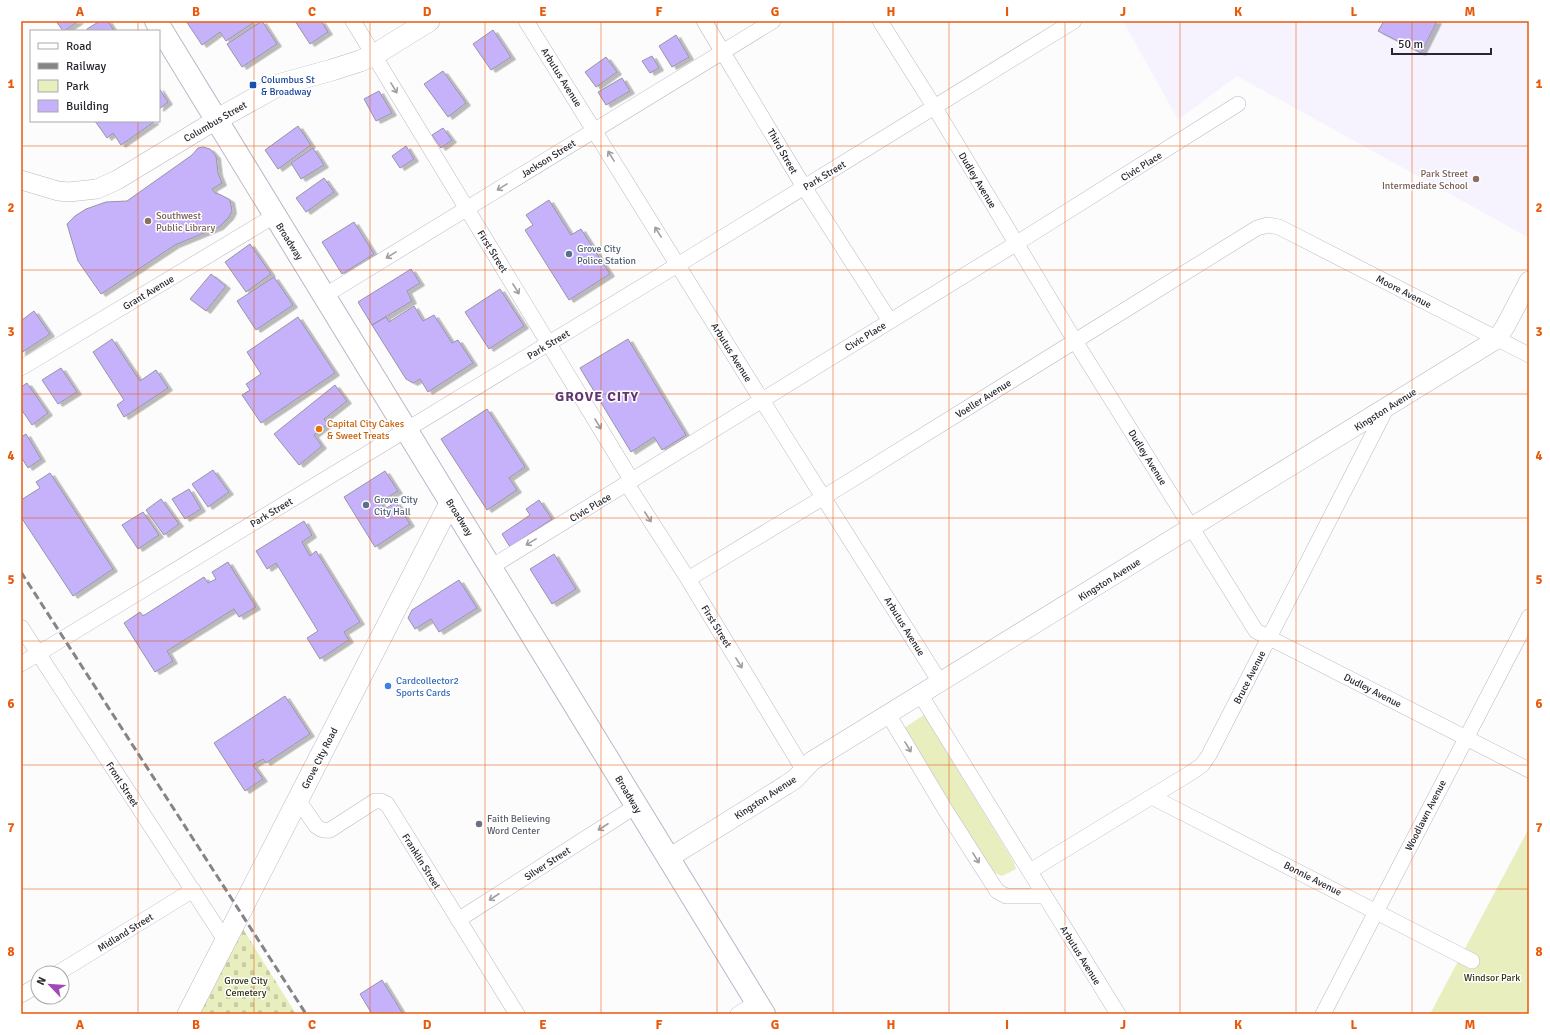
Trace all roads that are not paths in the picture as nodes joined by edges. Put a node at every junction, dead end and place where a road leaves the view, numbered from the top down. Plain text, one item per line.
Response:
1 (156, 21) edge
2 (353, 21) edge
3 (429, 21) edge
4 (526, 21) edge
5 (704, 21) edge
6 (773, 21) edge
7 (880, 21) edge
8 (1074, 21) edge
9 (723, 52) junction
10 (374, 55) junction
11 (1238, 104) dead end
12 (935, 108) junction
13 (216, 120) junction
14 (594, 129) junction
15 (21, 180) edge
16 (804, 187) junction
17 (467, 208) junction
18 (274, 216) junction
19 (1279, 227) joint
20 (1017, 243) junction
21 (678, 265) junction
22 (1529, 281) edge
23 (324, 296) junction
24 (890, 321) junction
25 (1497, 339) junction
26 (1074, 340) junction
27 (550, 343) junction
28 (1529, 355) edge
29 (21, 368) edge
30 (762, 400) junction
31 (1387, 407) junction
32 (406, 431) junction
33 (629, 482) junction
34 (824, 497) junction
35 (451, 502) junction
36 (1192, 528) junction
37 (491, 567) junction
38 (688, 579) junction
39 (1529, 617) edge
40 (21, 627) edge
41 (1269, 637) junction
42 (38, 654) junction
43 (21, 664) edge
44 (940, 682) junction
45 (920, 694) junction
46 (888, 714) junction
47 (1466, 737) junction
48 (803, 769) junction
49 (1529, 770) edge
50 (1152, 797) junction
51 (298, 800) junction
52 (636, 806) junction
53 (669, 858) junction
54 (1030, 872) junction
55 (192, 890) junction
56 (1045, 896) junction
57 (1376, 911) junction
58 (458, 920) junction
59 (225, 940) junction
60 (1472, 961) dead end
61 (70, 966) edge
62 (30, 990) edge
63 (21, 995) edge
64 (760, 1008) edge
65 (188, 1014) edge
66 (517, 1014) edge
67 (738, 1014) edge
68 (1118, 1014) edge
69 (1322, 1014) edge

1 - 13 main road, Broadway
2 - 10 street, First Street
3 - 10 main road, Columbus Street
4 - 14 street, Arbutus Avenue
5 - 9 street, Third Street
6 - 9 street, Jackson Street
7 - 12 street, Dudley Avenue
8 - 12 street, Park Street
9 - 14 street, Jackson Street
9 - 16 street, Third Street
10 - 13 main road, Columbus Street
10 -> 17 street, First Street
11 - 20 street, Civic Place
12 - 16 street, Park Street
12 - 20 street, Dudley Avenue
13 - 15 street, Columbus Street
13 - 18 main road, Broadway
14 -> 17 street, Jackson Street
21 -> 14 street, Arbutus Avenue
16 - 21 street, Park Street
16 - 24 street, Third Street
17 -> 23 street, Jackson Street
17 -> 27 street, First Street
18 - 23 main road, Broadway
18 - 29 street, Grant Avenue
19 - 25 street, Moore Avenue
19 - 26 street, Voeller Avenue
20 - 24 street, Civic Place
20 - 26 street, Dudley Avenue
21 - 27 street, Park Street
21 - 30 street, Arbutus Avenue
22 - 25 street, Kingston Avenue
23 - 32 main road, Broadway
24 - 30 street, Civic Place
25 - 28 street, Moore Avenue
25 - 31 street, Kingston Avenue
26 - 34 street, Voeller Avenue
26 - 36 street, Dudley Avenue
27 - 32 street, Park Street
27 -> 33 street, First Street
30 - 33 street, Civic Place
30 - 34 street, Arbutus Avenue
31 - 36 street, Kingston Avenue
31 - 41 street, Bruce Avenue
32 - 35 main road, Broadway
32 - 42 street, Park Street
33 -> 37 street, Civic Place
33 -> 38 street, First Street
34 - 38 street, Voeller Avenue
34 - 44 street, Arbutus Avenue
35 - 37 main road, Broadway
35 - 51 main road, Grove City Road
36 - 41 street, Dudley Avenue
36 - 44 street, Kingston Avenue
37 - 52 main road, Broadway
38 -> 48 street, First Street
39 - 47 street, Woodlawn Avenue
40 - 42 street, Front Street
41 - 47 street, Dudley Avenue
41 - 50 street, Bruce Avenue
42 - 43 street, Park Street
42 - 55 street, Front Street
44 - 45 street, Kingston Avenue
45 - 46 street, Kingston Avenue
45 - 54 street, Arbutus Avenue
46 - 48 street, Kingston Avenue
46 -> 56 street
47 - 49 street, Dudley Avenue
47 - 57 street, Woodlawn Avenue
48 - 53 street, Kingston Avenue
50 - 54 street, Bruce Avenue
50 - 57 street, Bonnie Avenue
51 - 58 street, Franklin Street
51 - 59 main road, Grove City Road
52 - 53 main road, Broadway
52 -> 58 street, Silver Street
53 - 64 main road, Broadway
54 - 56 street, Arbutus Avenue
55 - 59 street, Front Street
55 - 61 street, Midland Street
56 - 68 street, Arbutus Avenue
57 - 60 street, Bonnie Avenue
57 - 69 street, Woodlawn Avenue
58 - 66 street, Franklin Street
59 - 65 main road, Grove City Road
62 - 63 street
64 - 67 street

